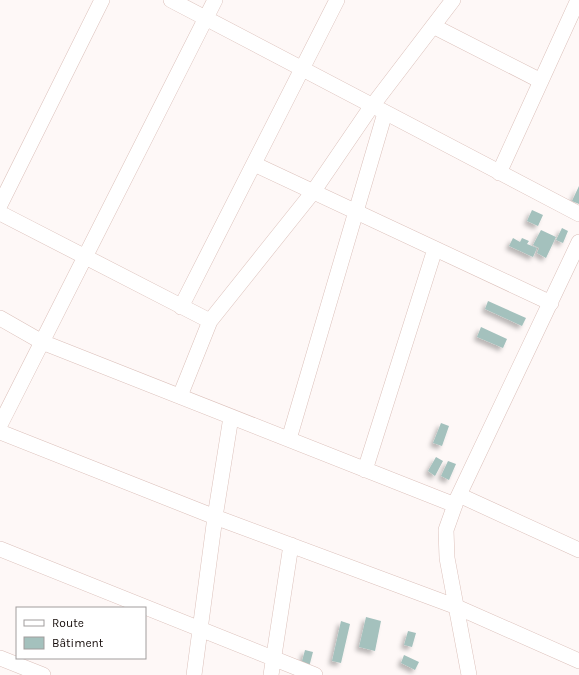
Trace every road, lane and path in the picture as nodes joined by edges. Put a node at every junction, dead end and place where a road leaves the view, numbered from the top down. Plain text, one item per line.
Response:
1 (102, 0) edge
2 (171, 0) edge
3 (215, 0) edge
4 (337, 0) edge
5 (452, 0) edge
6 (578, 0) edge
7 (206, 18) junction
8 (433, 26) junction
9 (302, 69) junction
10 (541, 81) junction
11 (378, 110) junction
12 (254, 164) junction
13 (499, 173) junction
14 (313, 192) junction
15 (0, 205) edge
16 (356, 212) junction
17 (0, 213) edge
18 (579, 214) edge
19 (579, 242) edge
20 (436, 249) junction
21 (85, 257) junction
22 (551, 303) junction
23 (181, 307) junction
24 (0, 318) edge
25 (210, 321) junction
26 (42, 342) junction
27 (180, 396) junction
28 (231, 416) junction
29 (0, 425) edge
30 (0, 432) edge
31 (289, 440) junction
32 (365, 470) junction
33 (457, 500) junction
34 (215, 517) junction
35 (291, 545) junction
36 (0, 549) edge
37 (579, 550) edge
38 (456, 606) junction
39 (145, 607) edge
40 (146, 607) edge
41 (200, 629) junction
42 (0, 658) edge
43 (273, 658) junction
44 (579, 661) edge
45 (43, 675) edge
46 (194, 675) edge
47 (270, 675) edge
48 (315, 675) edge
49 (469, 675) edge

1 - 15 street
2 - 7 street
3 - 7 street
4 - 9 street
5 - 8 street
6 - 10 street
7 - 9 street
7 - 21 street
8 - 10 street
8 - 11 street
9 - 11 street
9 - 12 street
10 - 13 street
11 - 13 street
11 - 14 street
11 - 16 street
12 - 14 street
12 - 23 street
13 - 18 street
14 - 16 street
14 - 25 street
16 - 20 street
16 - 31 street
17 - 21 street
19 - 22 street
20 - 22 street
20 - 32 street
21 - 23 street
21 - 26 street
22 - 33 street
23 - 25 street
24 - 26 street
25 - 27 street
26 - 27 street
26 - 29 street
27 - 28 street
28 - 31 street
28 - 34 street
30 - 34 street
31 - 32 street
32 - 33 street
33 - 37 street
33 - 38 street
34 - 35 street
34 - 41 street
35 - 38 street
35 - 43 street
36 - 39 street
38 - 44 street
38 - 49 street
40 - 41 street
41 - 43 street
41 - 46 street
42 - 45 street
43 - 47 street
43 - 48 street

